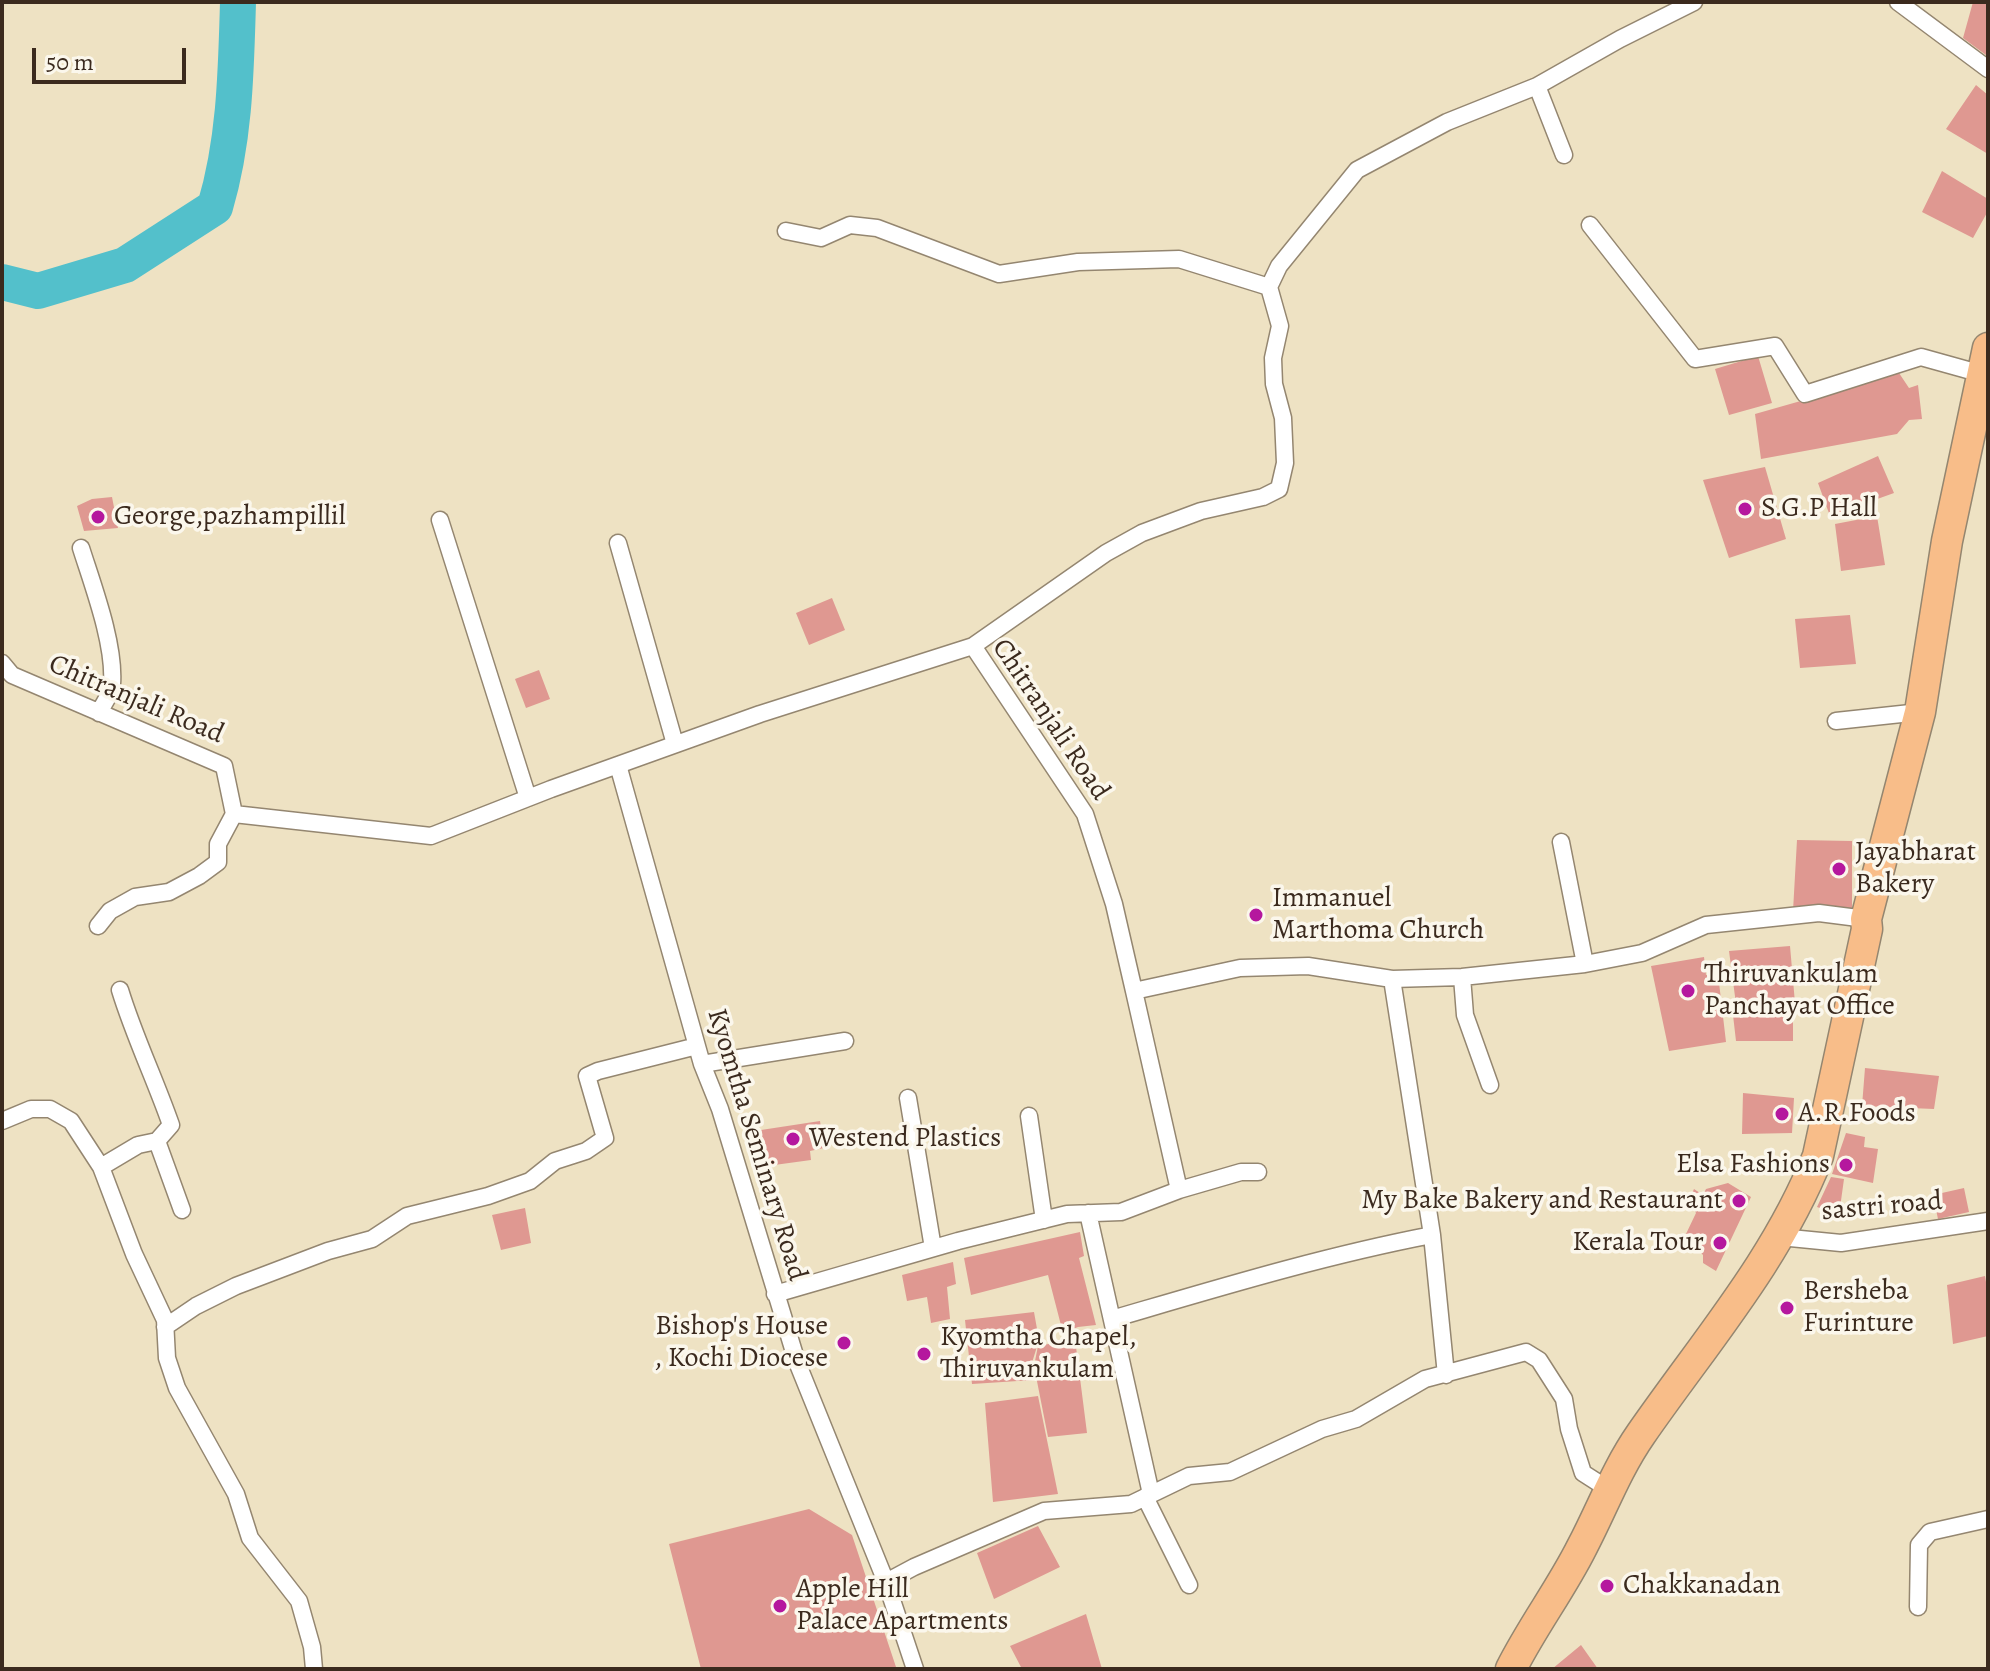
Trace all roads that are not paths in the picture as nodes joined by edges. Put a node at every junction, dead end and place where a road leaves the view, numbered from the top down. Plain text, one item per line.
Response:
1 (1694, 2) edge
2 (1898, 2) edge
3 (1988, 69) edge
4 (1537, 86) junction
5 (1564, 155) dead end
6 (1590, 225) dead end
7 (786, 231) dead end
8 (1269, 287) junction
9 (1985, 361) edge
10 (440, 520) dead end
11 (618, 543) dead end
12 (81, 548) dead end
13 (973, 646) junction
14 (2, 663) edge
15 (1920, 712) junction
16 (99, 713) junction
17 (1836, 721) dead end
18 (675, 744) junction
19 (618, 765) junction
20 (528, 798) junction
21 (234, 814) junction
22 (1561, 842) dead end
23 (1866, 919) junction
24 (98, 926) dead end
25 (1585, 964) junction
26 (1462, 977) junction
27 (1392, 979) junction
28 (120, 990) dead end
29 (1134, 991) junction
30 (845, 1041) dead end
31 (697, 1046) junction
32 (702, 1064) junction
33 (1490, 1085) dead end
34 (908, 1098) dead end
35 (1029, 1116) dead end
36 (2, 1121) edge
37 (157, 1141) junction
38 (101, 1167) junction
39 (1258, 1172) dead end
40 (1179, 1190) junction
41 (182, 1210) dead end
42 (1088, 1213) junction
43 (1044, 1220) junction
44 (1988, 1221) edge
45 (1432, 1235) junction
46 (1780, 1237) junction
47 (933, 1248) junction
48 (775, 1294) junction
49 (1112, 1319) junction
50 (165, 1327) junction
51 (1446, 1375) junction
52 (1608, 1489) junction
53 (1148, 1496) junction
54 (1988, 1519) edge
55 (886, 1582) junction
56 (1189, 1585) dead end
57 (1918, 1607) dead end
58 (1516, 1666) edge
59 (314, 1669) edge
60 (915, 1669) edge

1 - 4 street
2 - 3 street
4 - 5 street
4 - 8 street
6 - 9 street
7 - 8 street
8 - 13 street
9 - 15 highway
10 - 20 street
11 - 18 street
12 - 16 street
13 - 18 street, Chitranjali Road
13 - 29 street, Chitranjali Road
14 - 16 street, Chitranjali Road
15 - 17 street
15 - 23 highway
16 - 21 street, Chitranjali Road
18 - 19 street, Chitranjali Road
19 - 20 street, Chitranjali Road
19 - 31 street, Kyomtha Seminary Road
20 - 21 street, Chitranjali Road
21 - 24 street
22 - 25 street
23 - 25 street
23 - 46 highway
25 - 26 street
26 - 27 street
26 - 33 street
27 - 29 street
27 - 45 street
28 - 37 street
29 - 40 street, Chitranjali Road
30 - 32 street
31 - 32 street, Kyomtha Seminary Road
31 - 50 street
32 - 48 street, Kyomtha Seminary Road
34 - 47 street
35 - 43 street
36 - 38 street
37 - 38 street
37 - 41 street
38 - 50 street
39 - 40 street
40 - 42 street
42 - 43 street
42 - 49 street
43 - 47 street
44 - 46 street, sastri road
45 - 49 street
45 - 51 street
46 - 52 highway
47 - 48 street
48 - 55 street, Kyomtha Seminary Road
49 - 53 street
50 - 59 street
51 - 52 street
51 - 53 street
52 - 58 highway
53 - 55 street
53 - 56 street
54 - 57 street
55 - 60 street, Kyomtha Seminary Road

